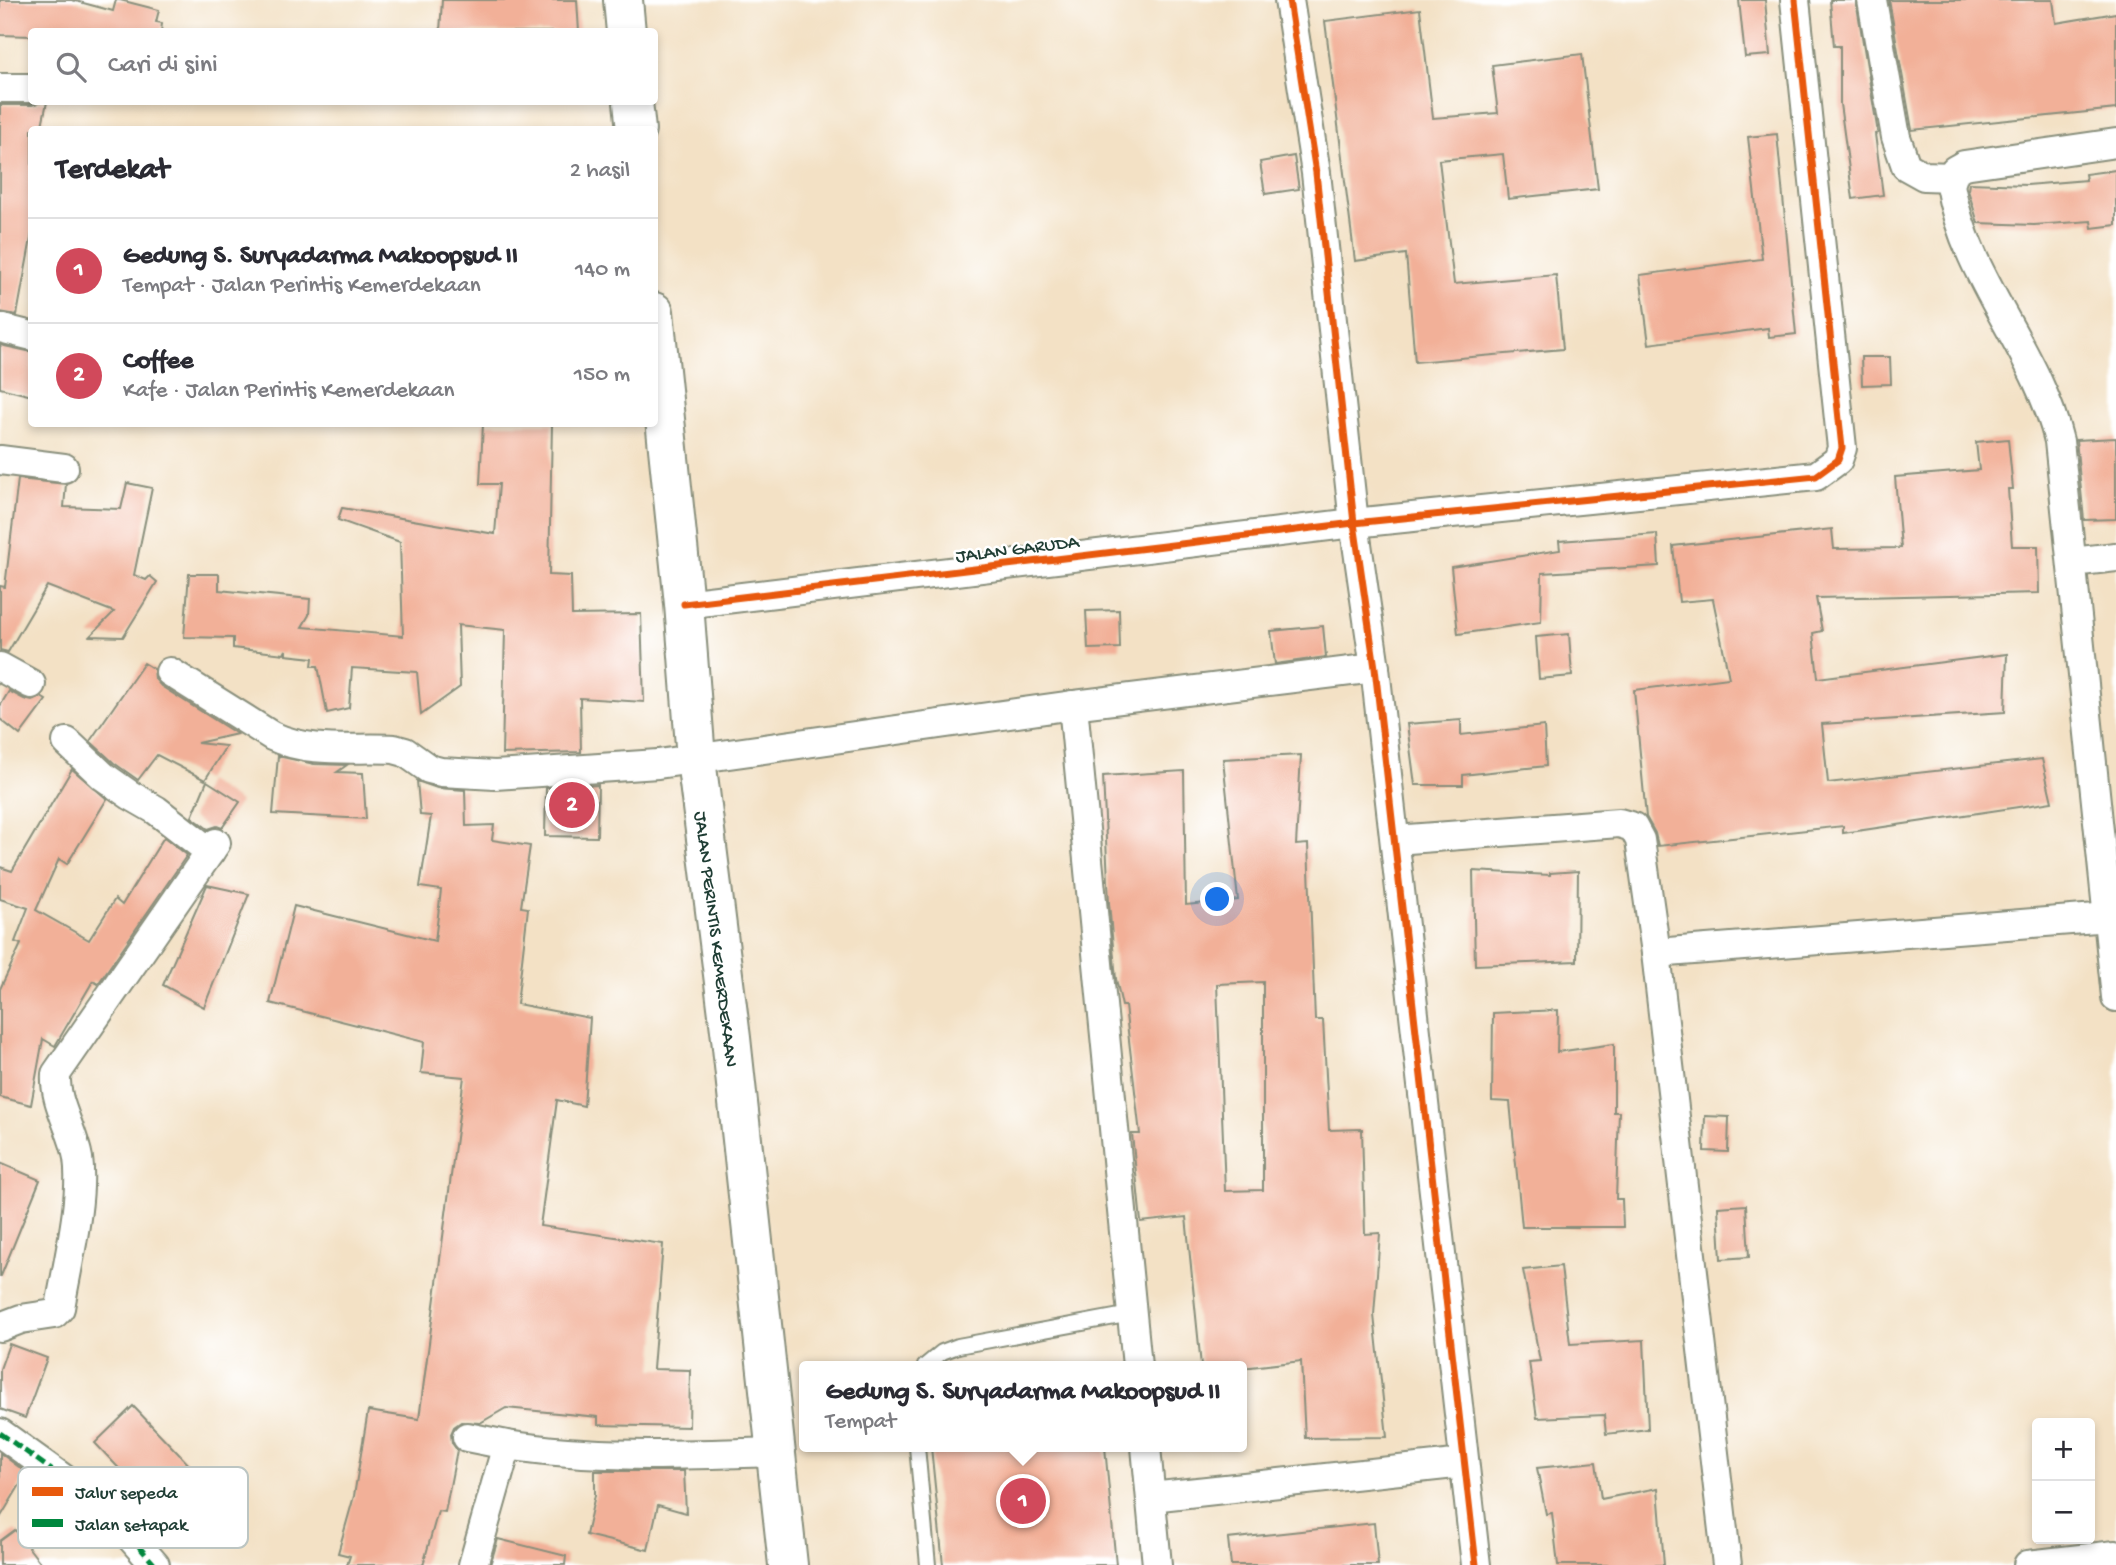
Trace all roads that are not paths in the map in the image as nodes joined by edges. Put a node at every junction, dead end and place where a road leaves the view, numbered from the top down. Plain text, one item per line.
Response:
1 (623, 0) edge
2 (1289, 0) edge
3 (1795, 0) edge
4 (1872, 0) edge
5 (626, 28) edge
6 (0, 88) edge
7 (28, 88) edge
8 (633, 105) edge
9 (636, 126) edge
10 (2116, 143) edge
11 (1952, 177) junction
12 (0, 328) edge
13 (28, 335) edge
14 (658, 351) edge
15 (0, 460) edge
16 (64, 468) dead end
17 (1354, 523) junction
18 (2116, 557) edge
19 (2073, 562) junction
20 (684, 604) junction
21 (0, 667) edge
22 (1376, 668) junction
23 (170, 672) dead end
24 (30, 684) dead end
25 (1073, 705) junction
26 (67, 742) dead end
27 (696, 759) junction
28 (1395, 840) junction
29 (2109, 917) junction
30 (1656, 953) junction
31 (2116, 997) edge
32 (1131, 1314) junction
33 (0, 1327) edge
34 (931, 1361) edge
35 (1136, 1361) edge
36 (0, 1433) edge
37 (467, 1437) dead end
38 (508, 1445) junction
39 (774, 1452) junction
40 (917, 1452) edge
41 (1147, 1452) edge
42 (1464, 1463) junction
43 (47, 1467) edge
44 (1152, 1497) junction
45 (140, 1548) edge
46 (2116, 1555) edge
47 (781, 1563) edge
48 (155, 1565) edge
49 (473, 1565) edge
50 (928, 1565) edge
51 (1157, 1565) edge
52 (1476, 1565) edge
53 (1727, 1565) edge
54 (2028, 1565) edge

1 - 5 highway
2 - 17 street
3 - 17 street, JALAN GARUDA
4 - 11 street
6 - 7 street
8 - 9 highway
10 - 11 street
11 - 19 street
12 - 13 street
14 - 20 highway, JALAN PERINTIS KEMERDEKAAN
15 - 16 street
17 - 20 street, JALAN GARUDA
17 - 22 street
18 - 19 street
19 - 29 street
20 - 27 highway, JALAN PERINTIS KEMERDEKAAN
21 - 24 street
22 - 25 street
22 - 28 street
23 - 27 street
25 - 27 street
25 - 32 street
26 - 33 street
27 - 39 highway, JALAN PERINTIS KEMERDEKAAN
28 - 30 street
28 - 42 street
29 - 30 street
29 - 31 street
30 - 53 street
32 - 34 lane
32 - 35 street
36 - 43 street
37 - 38 street
38 - 39 street
38 - 49 street
39 - 47 highway, JALAN PERINTIS KEMERDEKAAN
40 - 50 lane
41 - 44 street
42 - 44 street
42 - 52 street
44 - 51 street
45 - 48 street
46 - 54 street

